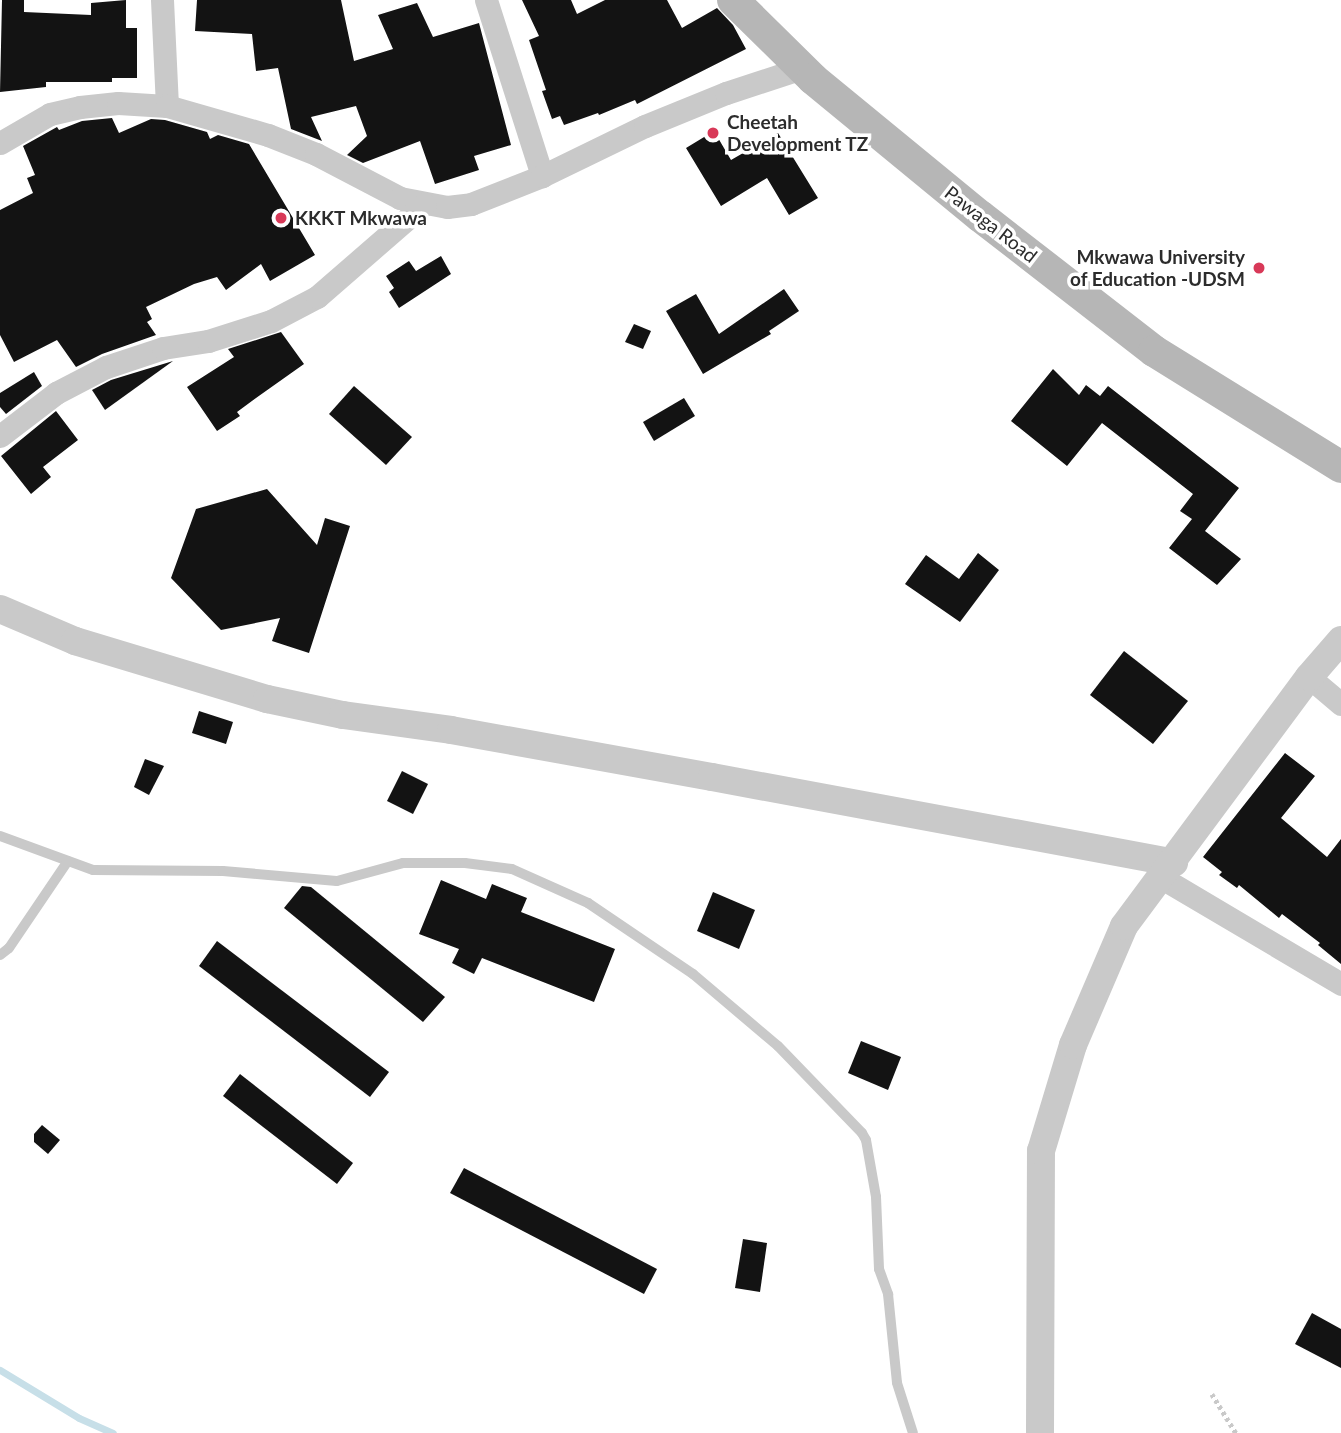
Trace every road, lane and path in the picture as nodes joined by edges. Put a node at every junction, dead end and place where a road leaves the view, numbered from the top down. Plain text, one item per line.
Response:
1 (162, 0) edge
2 (486, 0) edge
3 (733, 0) edge
4 (802, 68) junction
5 (167, 106) junction
6 (0, 143) edge
7 (542, 176) junction
8 (424, 204) junction
9 (0, 436) edge
10 (1341, 467) edge
11 (0, 609) edge
12 (1341, 640) edge
13 (1309, 677) junction
14 (1341, 704) edge
15 (0, 836) edge
16 (68, 861) junction
17 (1168, 871) junction
18 (0, 955) edge
19 (1341, 984) edge
20 (1212, 1394) dead end
21 (913, 1433) edge
22 (1040, 1433) edge
23 (1236, 1433) edge

1 - 5 street
2 - 7 street
3 - 4 main road, Pawaga Road
4 - 7 street
4 - 10 main road, Pawaga Road
5 - 6 street
5 - 8 street
7 - 8 street
8 - 9 street
11 - 17 street
12 - 13 street
13 - 14 street
13 - 17 street
15 - 16 lane
16 - 18 lane
16 - 21 lane
17 - 19 street
17 - 22 street
20 - 23 path

